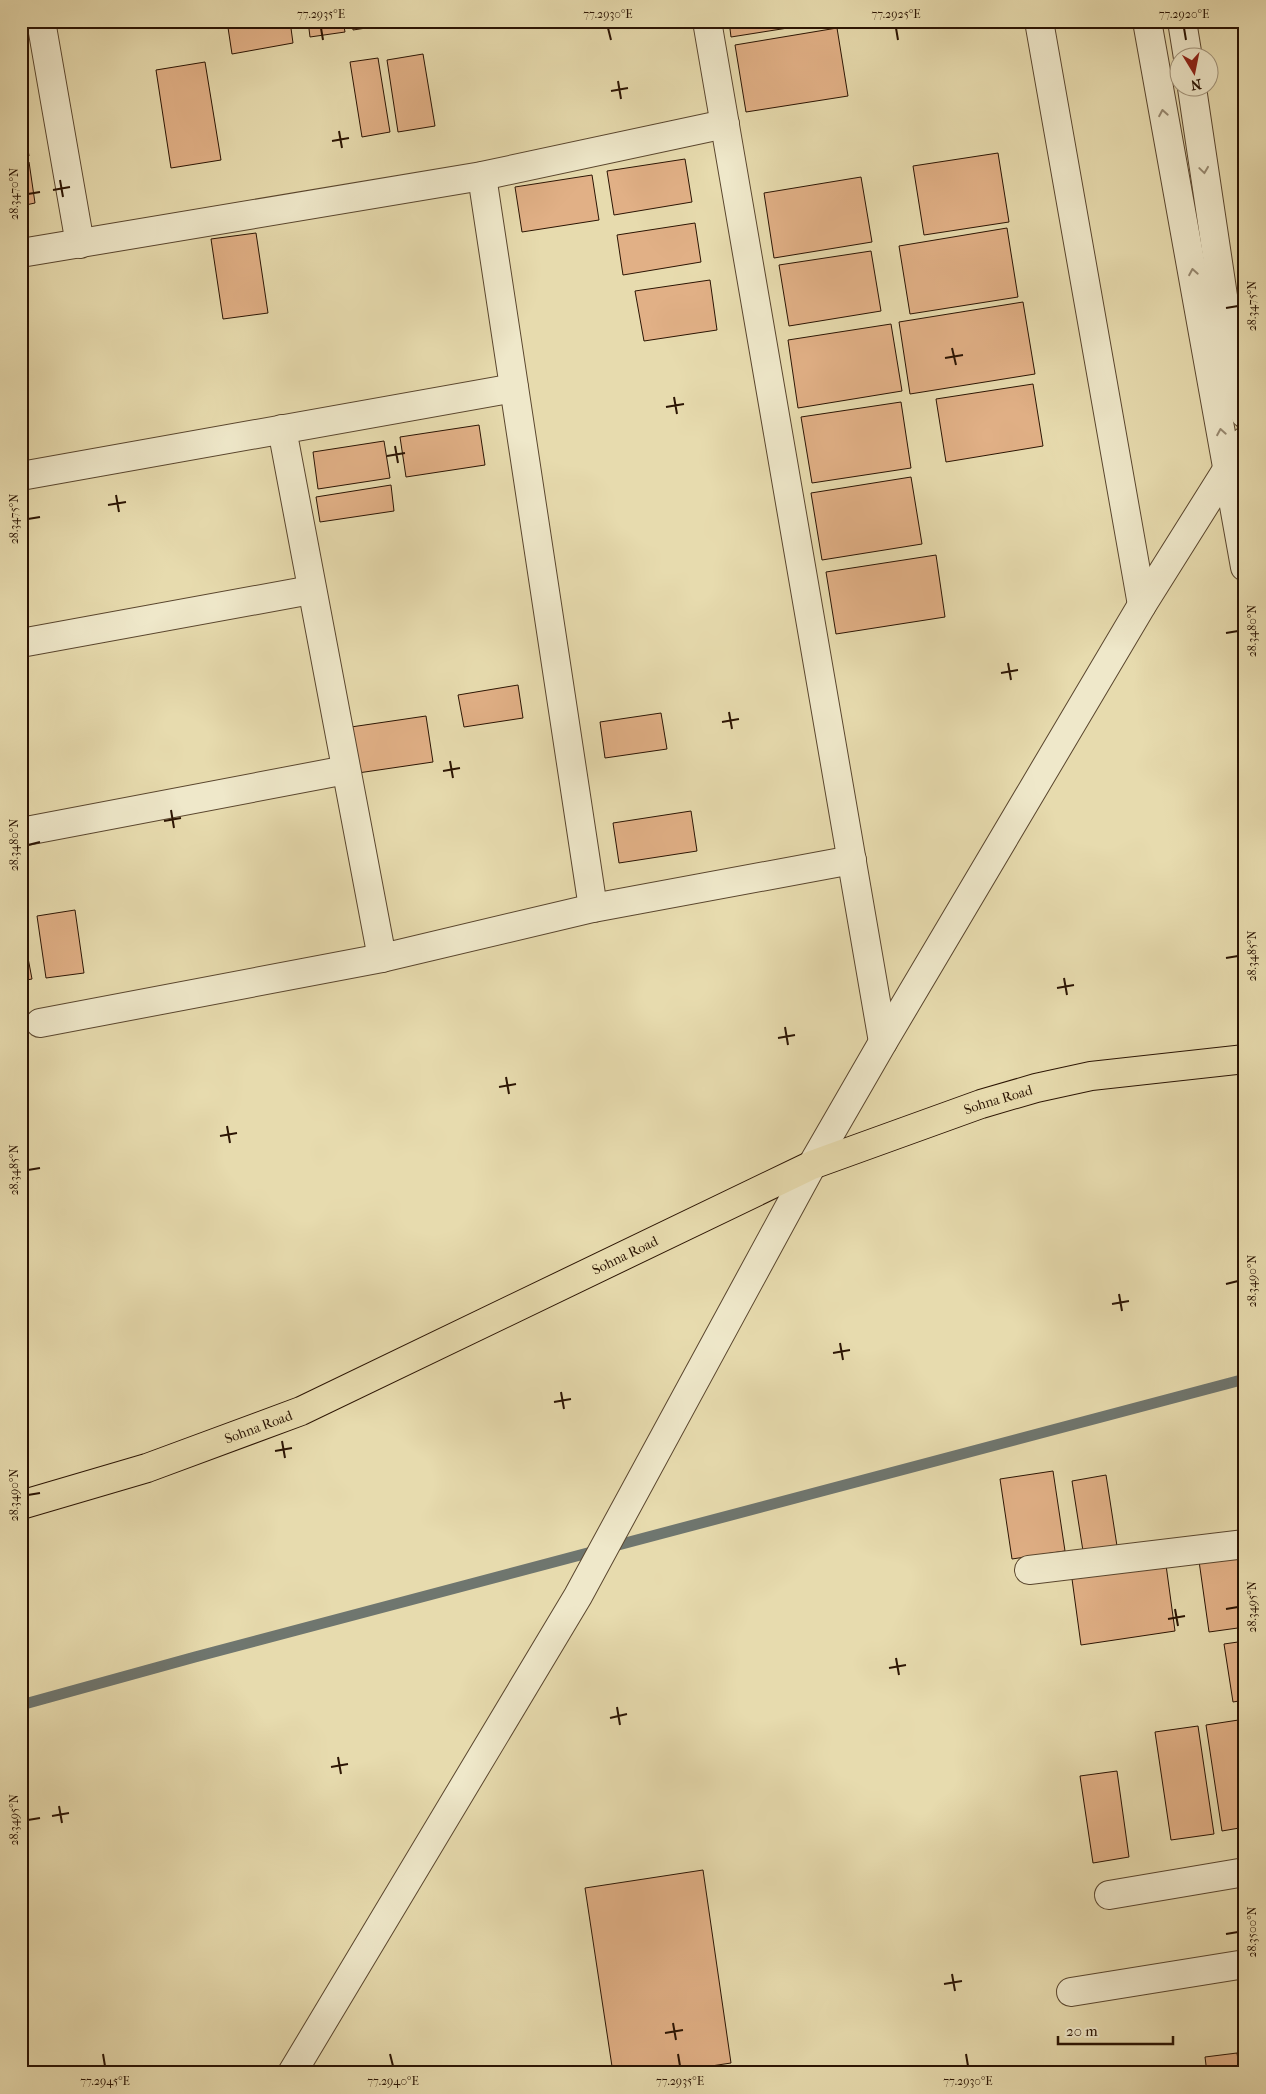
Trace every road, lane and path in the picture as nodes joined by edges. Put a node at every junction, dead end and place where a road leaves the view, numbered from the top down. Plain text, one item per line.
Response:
1 (41, 21) edge
2 (707, 21) edge
3 (1039, 21) edge
4 (1147, 21) edge
5 (1182, 21) edge
6 (1186, 48) edge
7 (1193, 98) edge
8 (725, 124) junction
9 (482, 176) junction
10 (80, 244) junction
11 (21, 253) edge
12 (514, 388) junction
13 (1245, 414) edge
14 (282, 429) junction
15 (1245, 441) edge
16 (1228, 469) junction
17 (21, 476) edge
18 (1245, 566) edge
19 (311, 590) junction
20 (1142, 605) junction
21 (21, 642) edge
22 (346, 770) junction
23 (21, 832) edge
24 (852, 860) junction
25 (593, 908) junction
26 (382, 958) junction
27 (40, 1022) dead end
28 (883, 1042) junction
29 (1245, 1059) edge
30 (812, 1165) junction
31 (21, 1505) edge
32 (1245, 1544) edge
33 (1029, 1570) dead end
34 (1245, 1872) edge
35 (1109, 1895) dead end
36 (1245, 1964) edge
37 (1071, 1992) dead end
38 (292, 2073) edge

1 - 10 street
2 - 8 street
3 - 20 street
16 -> 4 street
5 - 6 street
7 -> 13 street
8 - 9 street
8 - 24 street
9 - 10 street
9 - 12 street
10 - 11 street
12 - 14 street
12 - 25 street
14 - 17 street
14 - 19 street
15 - 16 street
16 - 18 street
16 - 20 street
19 - 21 street
19 - 22 street
20 - 28 street
22 - 23 street
22 - 26 street
24 - 25 street
24 - 28 street
25 - 26 street
26 - 27 street
28 - 30 street
29 - 30 main road, Sohna Road
30 - 31 main road, Sohna Road
30 - 38 street
32 - 33 street
34 - 35 street
36 - 37 street

